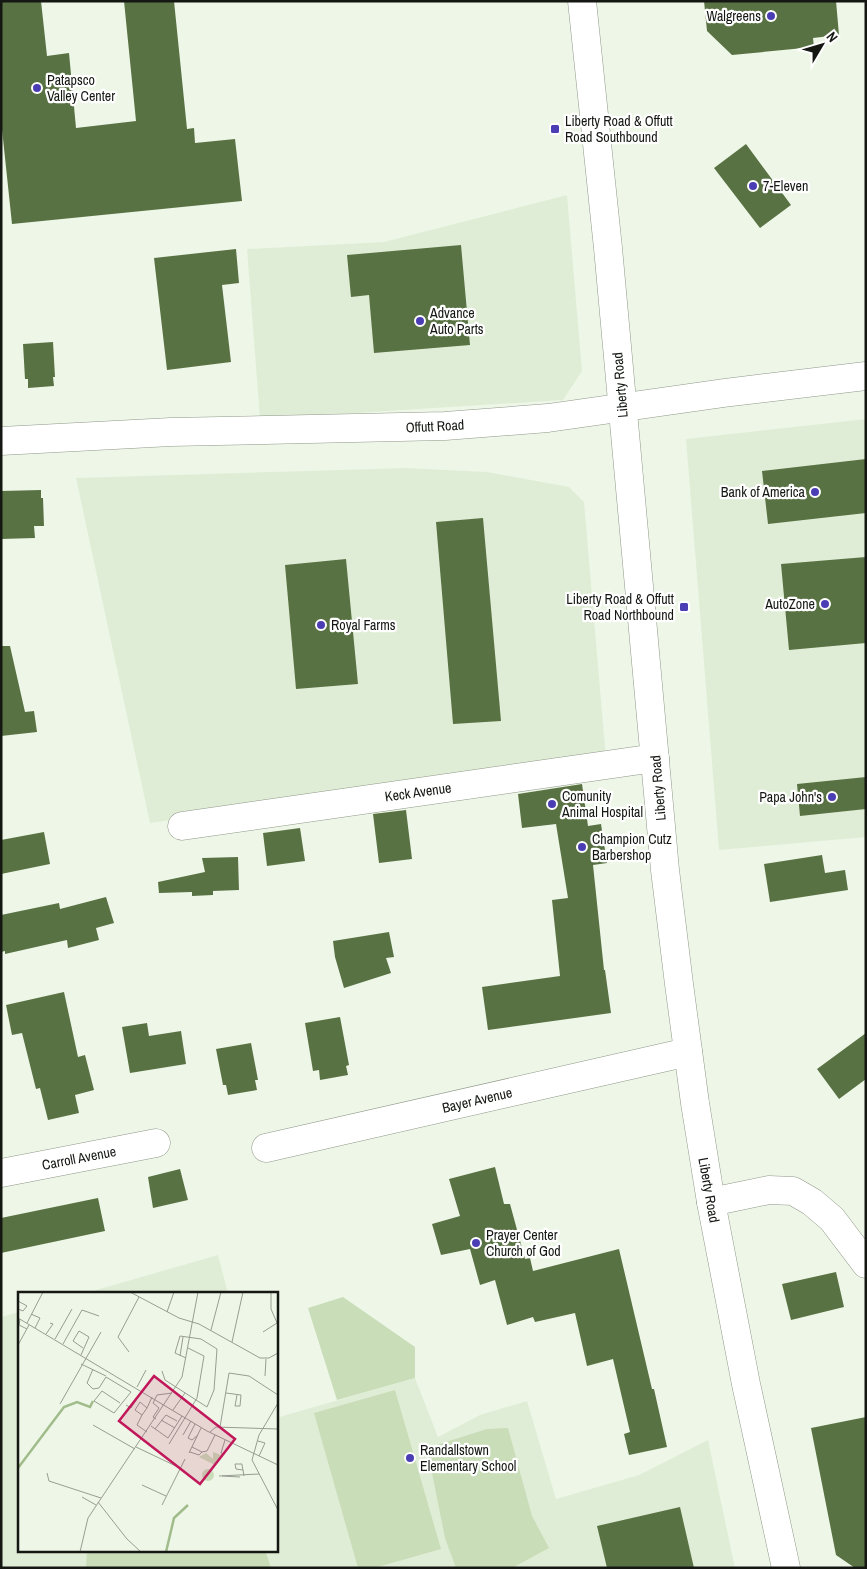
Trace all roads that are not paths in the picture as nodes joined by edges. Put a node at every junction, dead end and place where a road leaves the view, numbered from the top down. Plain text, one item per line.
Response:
1 (582, 1) edge
2 (866, 376) edge
3 (622, 407) junction
4 (1, 441) edge
5 (655, 758) junction
6 (182, 826) dead end
7 (688, 1052) junction
8 (156, 1143) dead end
9 (266, 1148) dead end
10 (1, 1173) edge
11 (711, 1202) junction
12 (866, 1264) edge
13 (786, 1568) edge

1 - 3 street, Liberty Road
2 - 3 street, Offutt Road
3 - 4 street, Offutt Road
3 - 5 street, Liberty Road
5 - 6 street, Keck Avenue
5 - 7 street, Liberty Road
7 - 9 street, Bayer Avenue
7 - 11 street, Liberty Road
8 - 10 street, Carroll Avenue
11 - 12 street
11 - 13 street, Liberty Road

